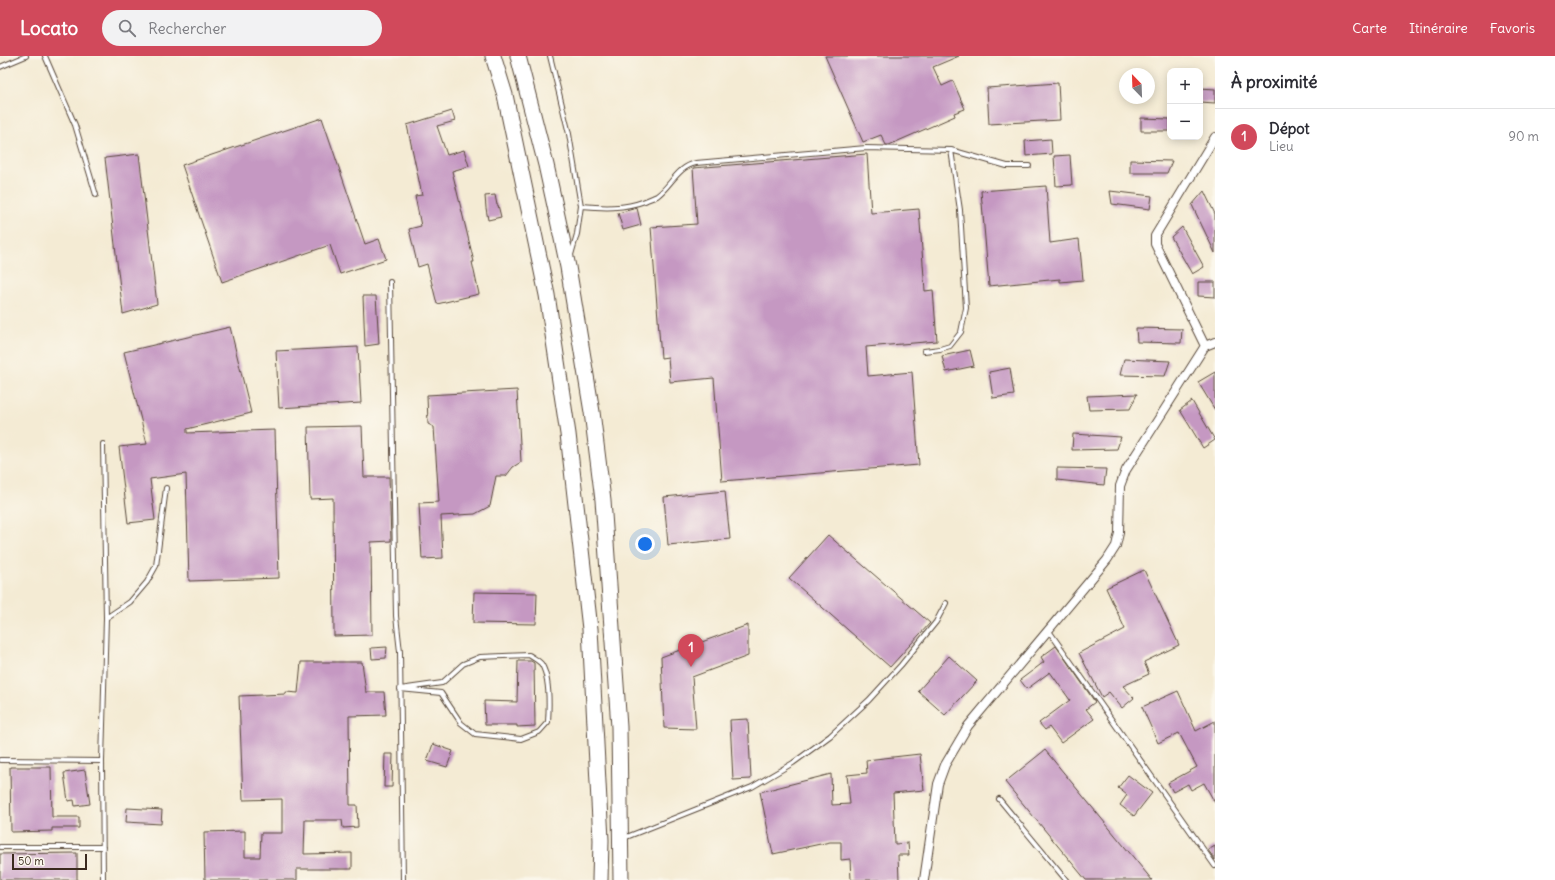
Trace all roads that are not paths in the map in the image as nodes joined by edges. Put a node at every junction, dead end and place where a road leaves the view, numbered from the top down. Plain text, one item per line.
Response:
1 (26, 56) edge
2 (45, 56) edge
3 (493, 56) edge
4 (518, 56) edge
5 (550, 56) edge
6 (0, 67) edge
7 (1215, 137) edge
8 (950, 150) junction
9 (1029, 166) dead end
10 (96, 195) dead end
11 (581, 206) junction
12 (568, 267) junction
13 (390, 282) dead end
14 (1215, 342) edge
15 (1205, 346) junction
16 (924, 351) dead end
17 (103, 444) dead end
18 (166, 488) dead end
19 (946, 603) dead end
20 (106, 618) junction
21 (1049, 631) junction
22 (400, 689) junction
23 (0, 760) edge
24 (102, 761) junction
25 (1000, 799) dead end
26 (621, 839) junction
27 (0, 847) edge
28 (103, 847) junction
29 (1215, 866) edge
30 (103, 880) edge
31 (403, 880) edge
32 (600, 880) edge
33 (621, 880) edge
34 (924, 880) edge
35 (1066, 880) edge

1 - 6 lane
2 - 10 lane
3 - 32 highway
4 - 12 highway
5 - 11 lane
7 - 15 street
8 - 9 lane
8 - 11 lane
8 - 16 lane
11 - 12 lane
12 - 26 highway
13 - 22 lane
14 - 15 street
15 - 21 street
17 - 20 lane
18 - 20 lane
19 - 26 lane
20 - 24 lane
21 - 29 lane
21 - 34 street
22 - 22 lane
22 - 31 lane
23 - 24 lane
24 - 28 lane
25 - 35 lane
26 - 33 highway
27 - 28 lane
28 - 30 lane

